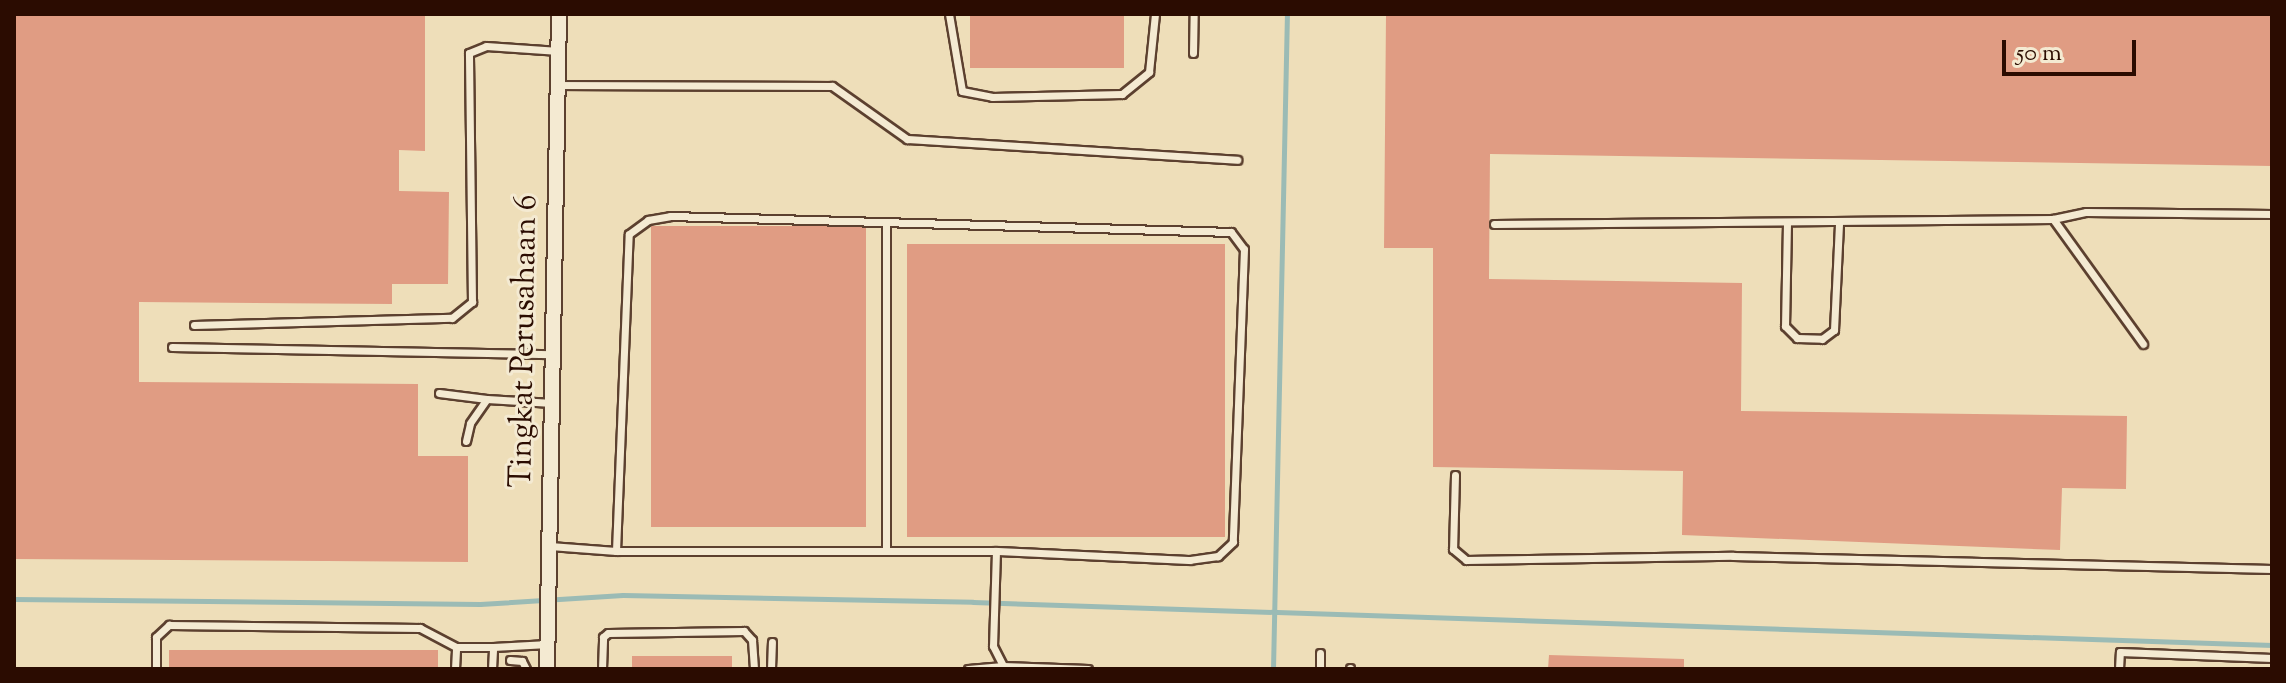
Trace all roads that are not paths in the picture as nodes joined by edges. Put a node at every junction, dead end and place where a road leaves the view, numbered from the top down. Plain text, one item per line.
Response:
1 (559, 14) edge
2 (949, 14) edge
3 (1155, 14) edge
4 (1194, 14) edge
5 (559, 51) junction
6 (1193, 53) dead end
7 (558, 85) junction
8 (1237, 160) dead end
9 (2272, 214) edge
10 (2053, 219) junction
11 (1839, 222) junction
12 (886, 223) junction
13 (1787, 223) junction
14 (1494, 224) dead end
15 (194, 325) dead end
16 (2143, 344) dead end
17 (172, 347) dead end
18 (553, 354) junction
19 (439, 393) dead end
20 (487, 399) junction
21 (552, 403) junction
22 (466, 441) dead end
23 (1455, 475) dead end
24 (550, 546) junction
25 (886, 548) junction
26 (616, 551) junction
27 (996, 551) junction
28 (2272, 569) edge
29 (772, 642) dead end
30 (548, 644) junction
31 (456, 647) junction
32 (493, 647) junction
33 (1320, 653) dead end
34 (2272, 658) edge
35 (510, 660) dead end
36 (1003, 666) junction
37 (156, 669) edge
38 (455, 669) edge
39 (492, 669) edge
40 (526, 669) edge
41 (547, 669) edge
42 (602, 669) edge
43 (754, 669) edge
44 (771, 669) edge
45 (968, 669) edge
46 (1088, 669) edge
47 (1320, 669) edge
48 (2119, 669) edge

1 - 5 street, Tingkat Perusahaan 6
2 - 3 lane
4 - 6 lane
5 - 7 street, Tingkat Perusahaan 6
5 - 15 lane
7 - 8 lane
7 - 18 street, Tingkat Perusahaan 6
9 - 10 lane
10 - 11 lane
10 - 16 lane
11 - 13 lane
11 - 13 lane
12 - 25 lane
12 - 26 lane
12 - 27 lane
13 - 14 lane
17 - 18 lane
18 - 21 street, Tingkat Perusahaan 6
19 - 20 lane
20 - 21 lane
20 - 22 lane
21 - 24 street, Tingkat Perusahaan 6
23 - 28 lane
24 - 26 lane
24 - 30 street, Tingkat Perusahaan 6
25 - 26 lane
25 - 27 lane
27 - 36 lane
29 - 44 lane
30 - 32 lane
30 - 41 street, Tingkat Perusahaan 6
31 - 32 lane
31 - 37 lane
31 - 38 lane
32 - 39 lane
33 - 47 lane
34 - 48 lane
35 - 40 lane
36 - 45 lane
36 - 46 lane
42 - 43 lane

